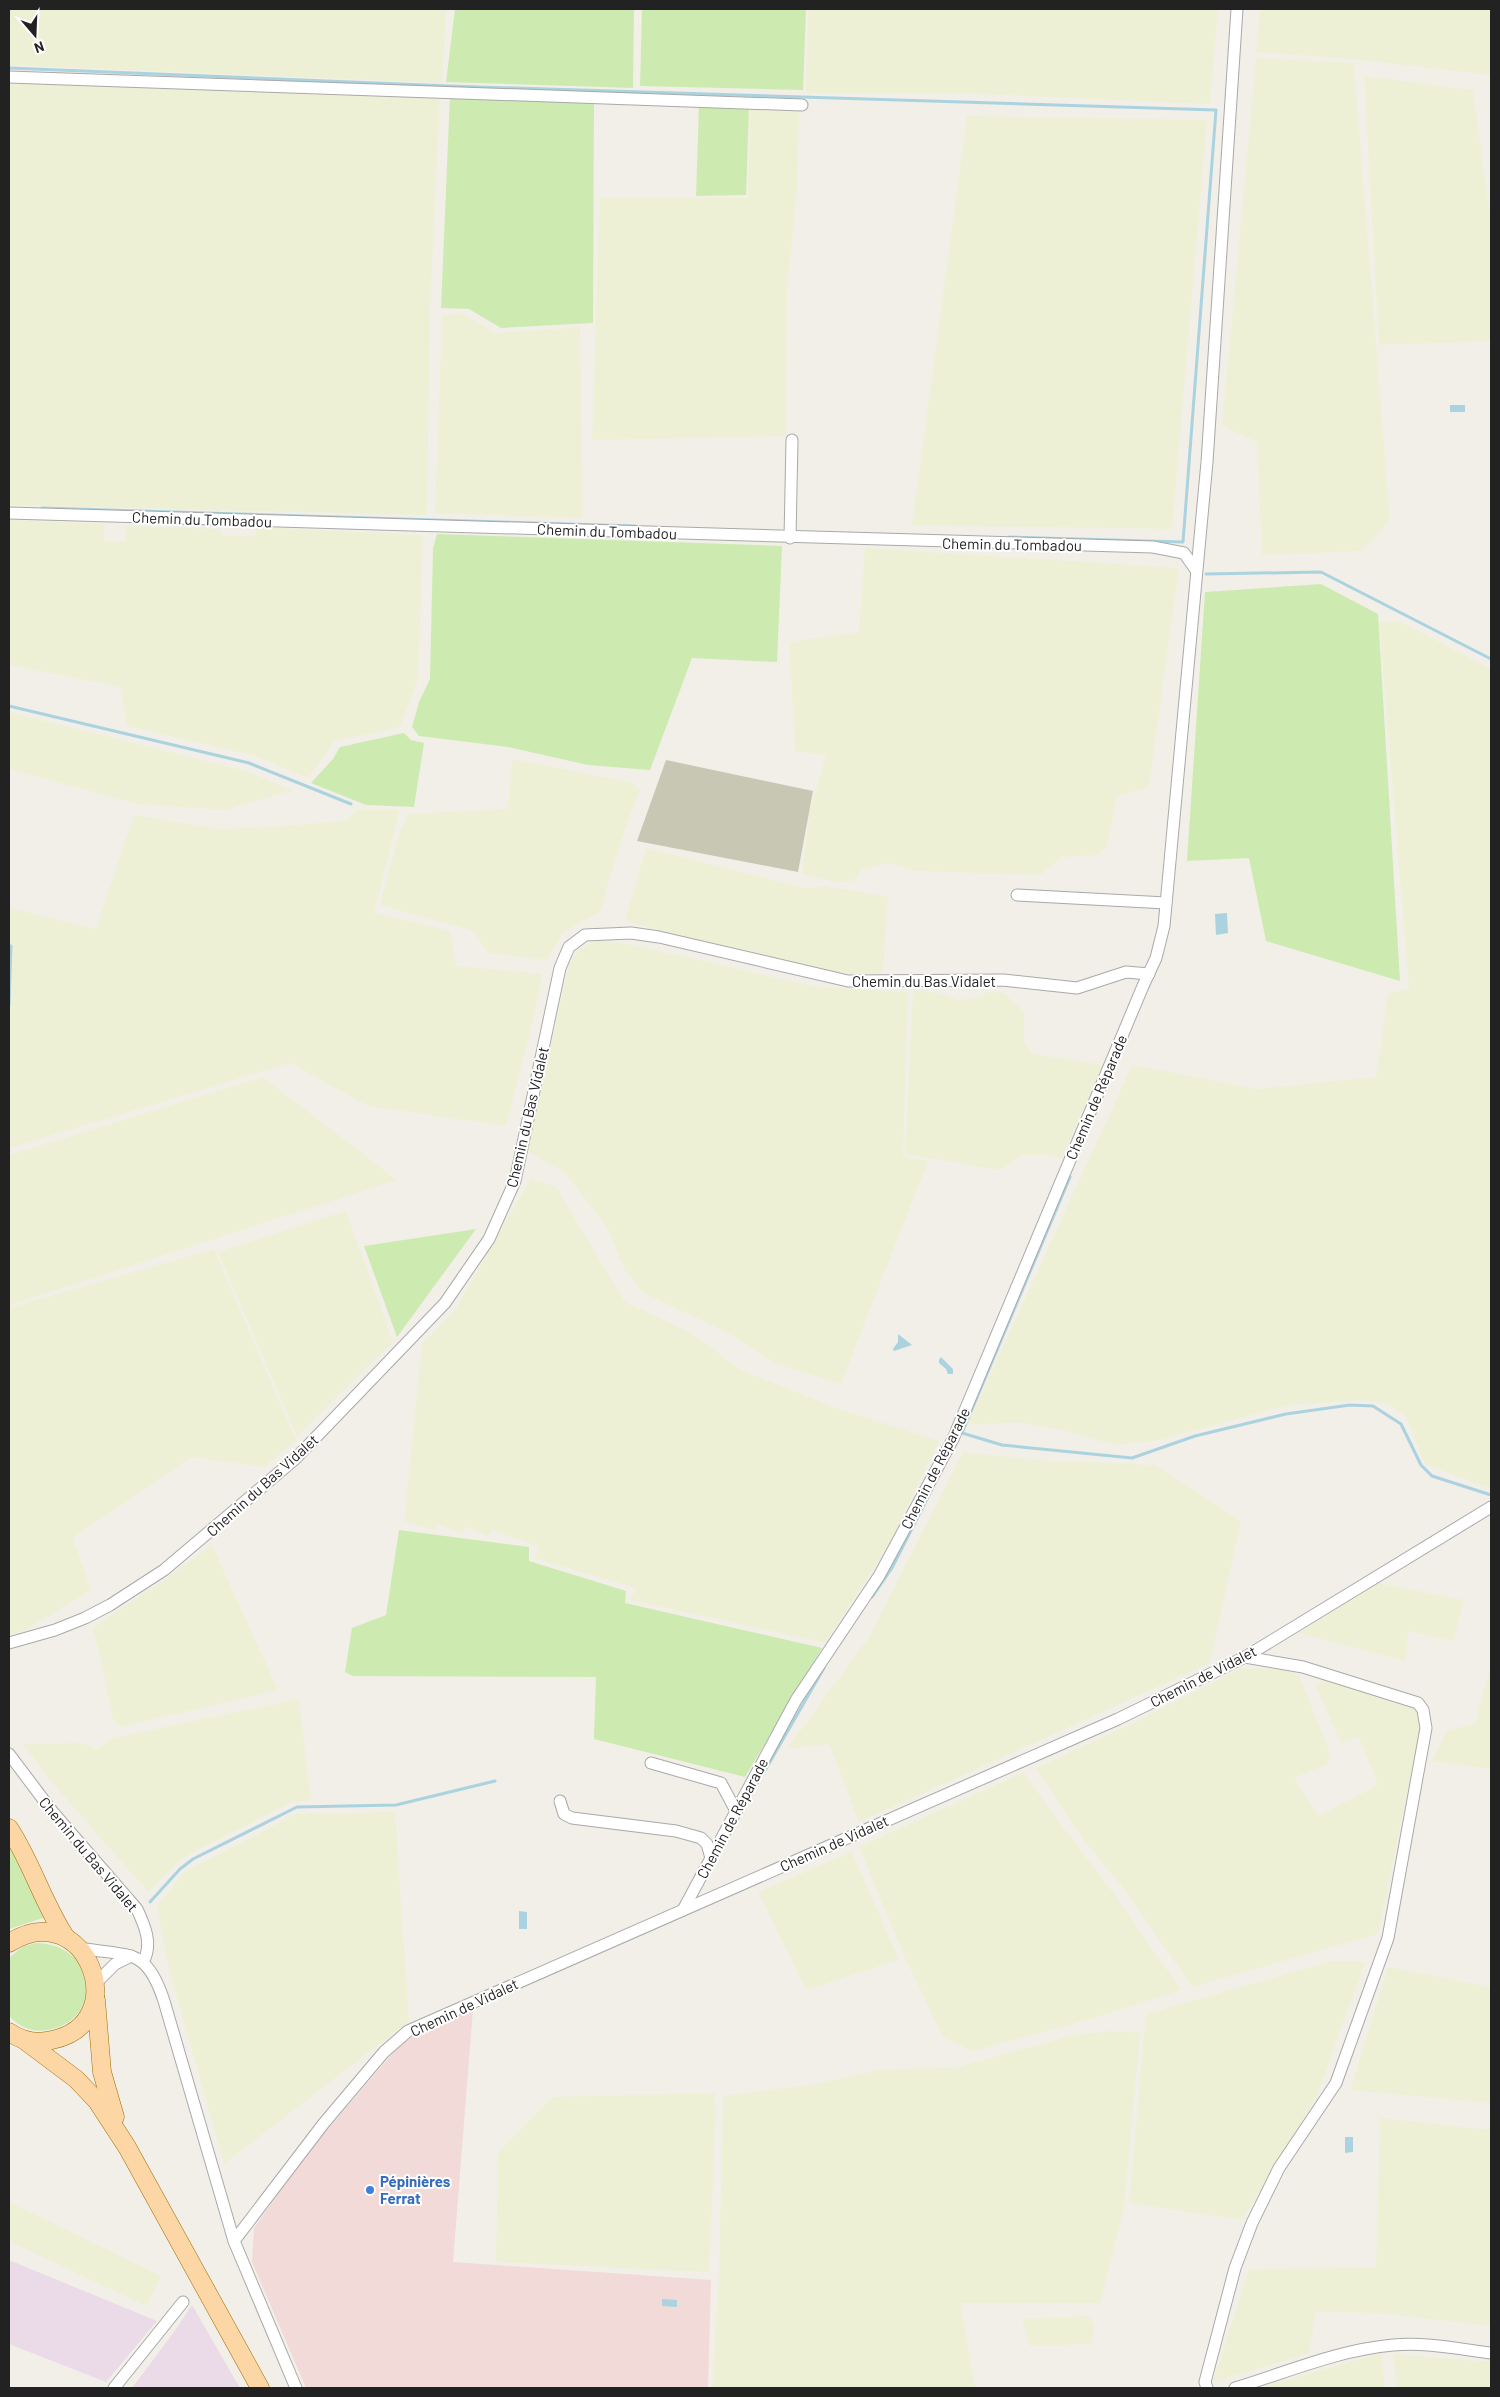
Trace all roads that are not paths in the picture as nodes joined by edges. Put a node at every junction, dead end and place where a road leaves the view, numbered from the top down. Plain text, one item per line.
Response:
1 (1237, 9) edge
2 (9, 78) edge
3 (802, 105) dead end
4 (792, 440) dead end
5 (9, 513) edge
6 (790, 538) junction
7 (1196, 570) junction
8 (1017, 895) dead end
9 (1166, 903) junction
10 (1150, 974) junction
11 (1491, 1506) edge
12 (9, 1644) edge
13 (1245, 1657) junction
14 (9, 1754) edge
15 (651, 1763) dead end
16 (560, 1801) dead end
17 (736, 1811) junction
18 (9, 1828) edge
19 (711, 1858) junction
20 (683, 1910) junction
21 (66, 1938) junction
22 (9, 1943) edge
23 (80, 1948) junction
24 (131, 1956) junction
25 (143, 1962) junction
26 (96, 1990) junction
27 (14, 2036) edge
28 (127, 2147) junction
29 (234, 2241) junction
30 (183, 2302) dead end
31 (1491, 2353) edge
32 (114, 2388) edge
33 (260, 2388) edge
34 (296, 2388) edge
35 (1207, 2388) edge
36 (1236, 2388) edge

1 - 7 street, Chemin de Réparade
2 - 3 street
4 - 6 street
5 - 6 street, Chemin du Tombadou
6 - 7 street, Chemin du Tombadou
7 - 9 street, Chemin de Réparade
8 - 9 street
9 - 10 street, Chemin de Réparade
10 - 12 street, Chemin du Bas Vidalet
10 - 17 street, Chemin de Réparade
11 - 13 street, Chemin de Vidalet
13 - 20 street, Chemin de Vidalet
13 - 35 street
14 - 25 street, Chemin du Bas Vidalet
15 - 17 street
16 - 19 street
17 - 19 street, Chemin de Réparade
18 - 21 main road
19 - 20 street, Chemin de Réparade
20 - 29 street, Chemin de Vidalet
21 - 22 main road
21 - 23 main road
23 - 24 street
23 - 26 main road
24 - 25 street
24 - 26 street
25 - 29 street
26 - 27 main road
26 - 28 main road
27 - 28 main road
28 - 33 main road
29 - 34 street
30 - 32 street
31 - 36 street

